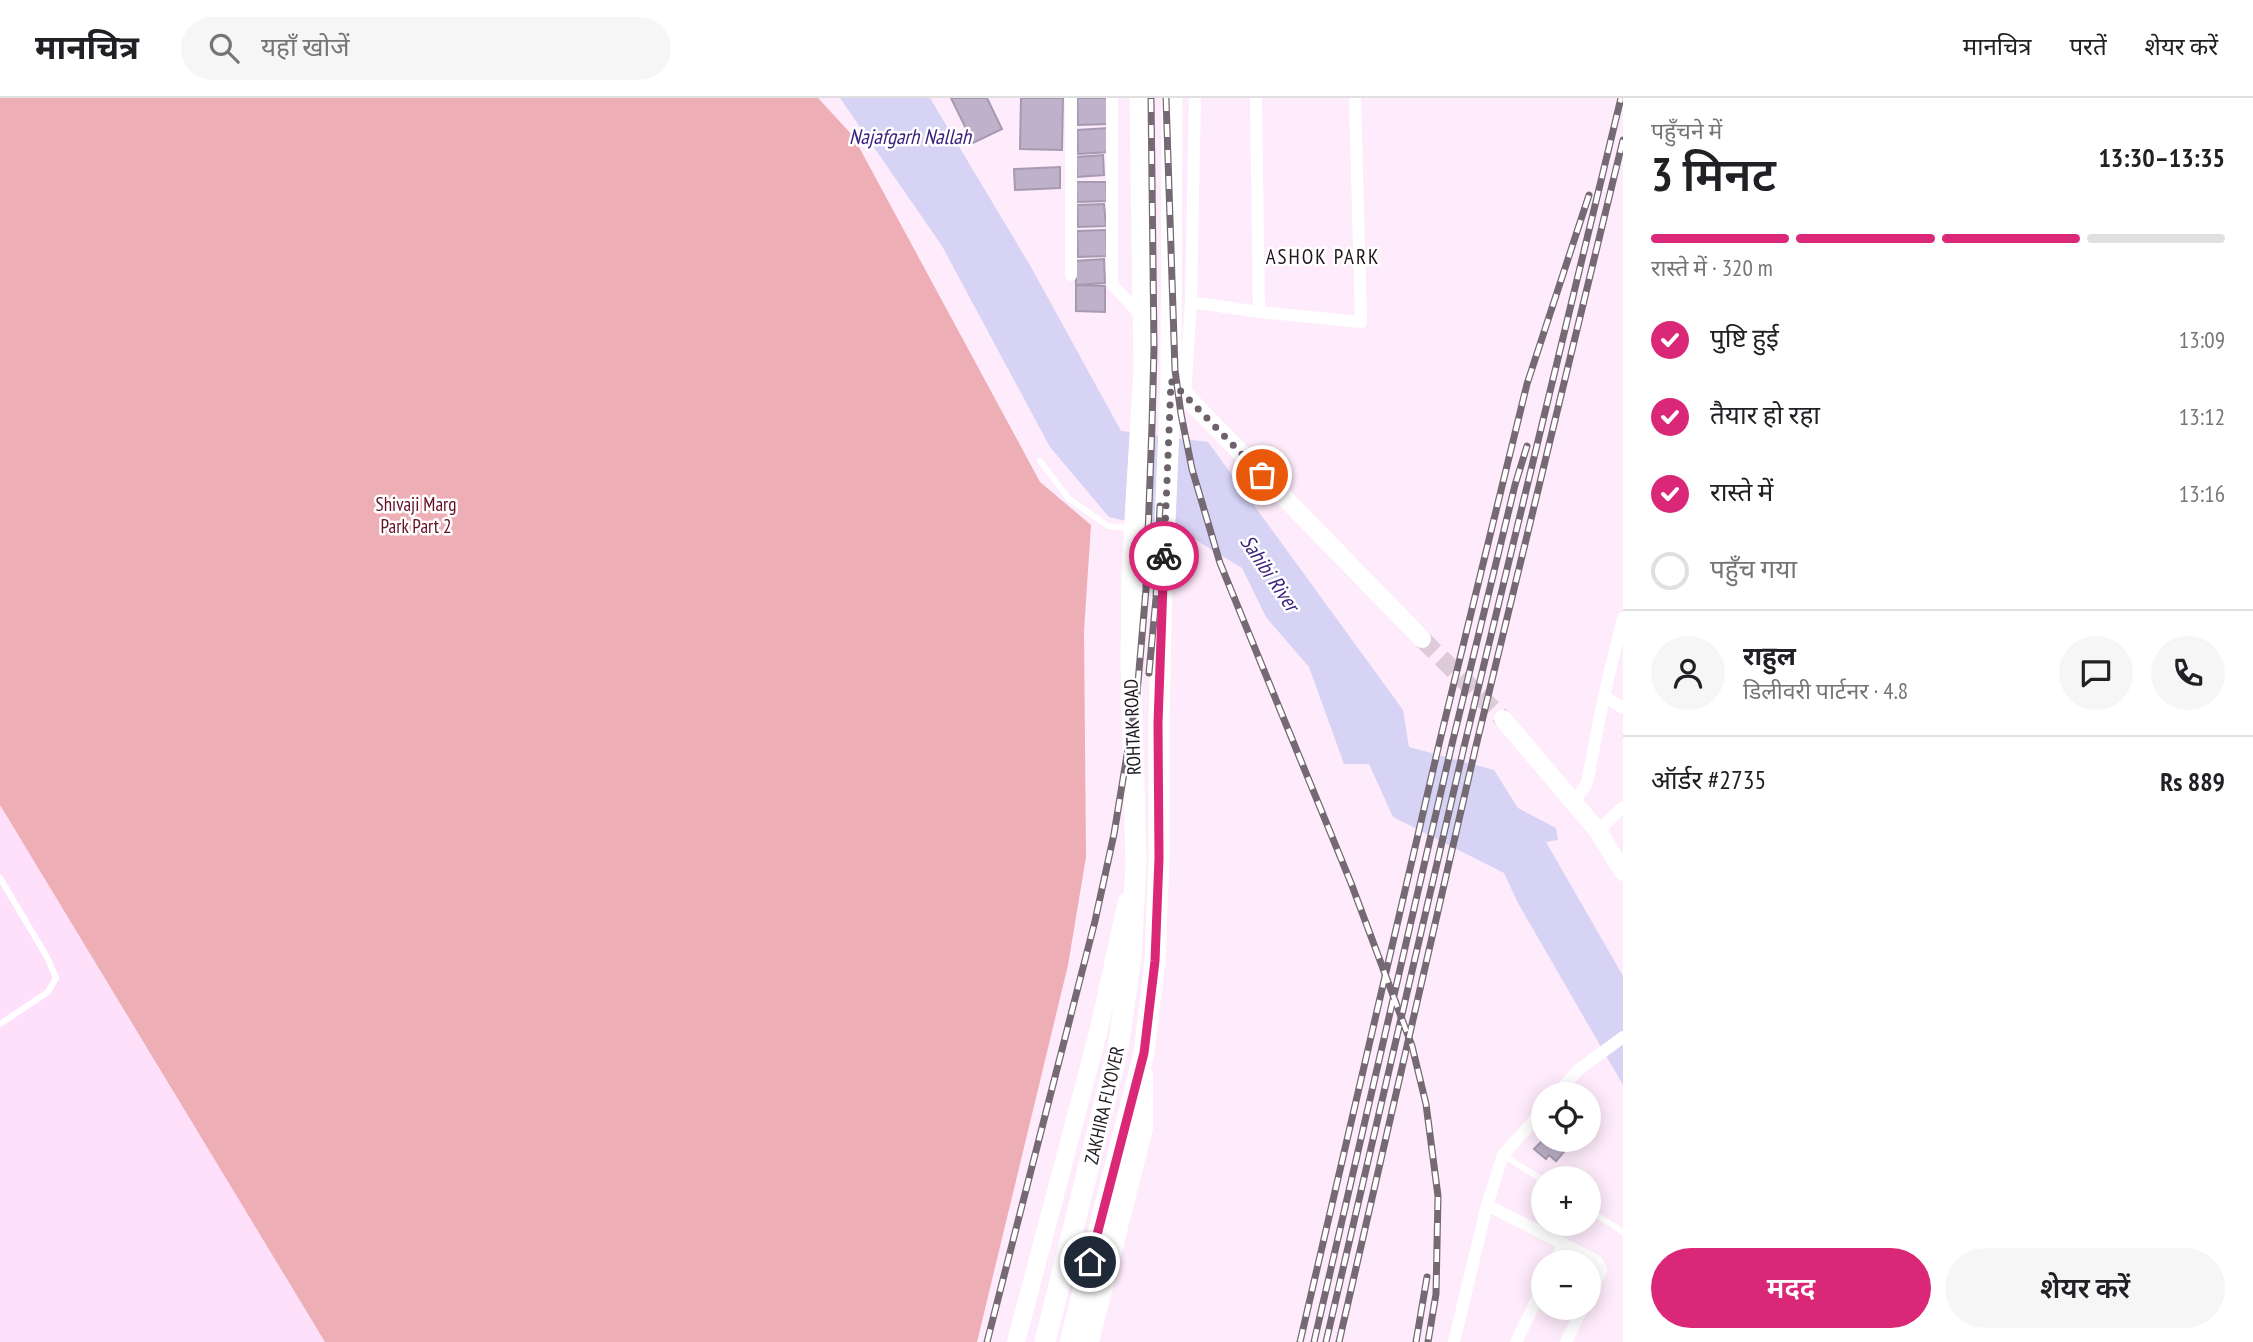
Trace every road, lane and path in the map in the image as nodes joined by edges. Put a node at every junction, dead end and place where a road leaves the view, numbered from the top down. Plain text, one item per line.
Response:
1 (1071, 98) edge
2 (1112, 98) edge
3 (1140, 98) edge
4 (1172, 98) edge
5 (1195, 98) edge
6 (1256, 98) edge
7 (1355, 98) edge
8 (1071, 275) dead end
9 (1191, 302) junction
10 (1259, 312) junction
11 (1143, 317) junction
12 (1178, 388) junction
13 (1040, 461) dead end
14 (1135, 529) junction
15 (1623, 618) edge
16 (1422, 639) tunnel mouth
17 (1604, 696) junction
18 (1623, 708) edge
19 (1503, 719) tunnel mouth
20 (1574, 802) junction
21 (1623, 807) edge
22 (1598, 831) junction
23 (1136, 863) junction
24 (1623, 872) edge
25 (0, 878) edge
26 (0, 1024) edge
27 (1623, 1037) edge
28 (1144, 1053) junction
29 (1568, 1082) edge
30 (1531, 1124) edge
31 (1503, 1155) junction
32 (1531, 1173) edge
33 (1487, 1205) junction
34 (1601, 1218) edge
35 (1623, 1232) edge
36 (1564, 1244) junction
37 (1561, 1250) edge
38 (1576, 1250) edge
39 (1531, 1311) edge
40 (1577, 1320) edge
41 (1045, 1340) edge
42 (1016, 1342) edge
43 (1070, 1342) edge
44 (1090, 1342) edge
45 (1454, 1342) edge
46 (1516, 1342) edge
47 (1566, 1342) edge

1 - 8 street
2 - 11 street
3 - 11 main road, ROHTAK ROAD
4 - 12 main road, ROHTAK ROAD
5 - 9 street
6 - 10 street
7 - 10 street
9 - 10 street
9 - 12 street
11 - 14 main road, ROHTAK ROAD
12 - 16 main road
12 - 28 main road, ROHTAK ROAD
13 - 14 lane
14 - 23 main road, ROHTAK ROAD
15 - 17 street
17 - 18 street
17 - 20 street
19 - 20 main road
20 - 22 main road
21 - 22 street
22 - 24 main road
23 - 41 main road, ZAKHIRA FLYOVER
23 - 42 main road, ROHTAK ROAD
25 - 26 lane
27 - 29 street
28 - 43 main road, ZAKHIRA FLYOVER
28 - 44 main road, ROHTAK ROAD
30 - 31 street
31 - 32 lane
31 - 33 street
33 - 36 street
33 - 45 street
34 - 35 lane
36 - 37 street
36 - 38 street
39 - 46 street
40 - 47 street

